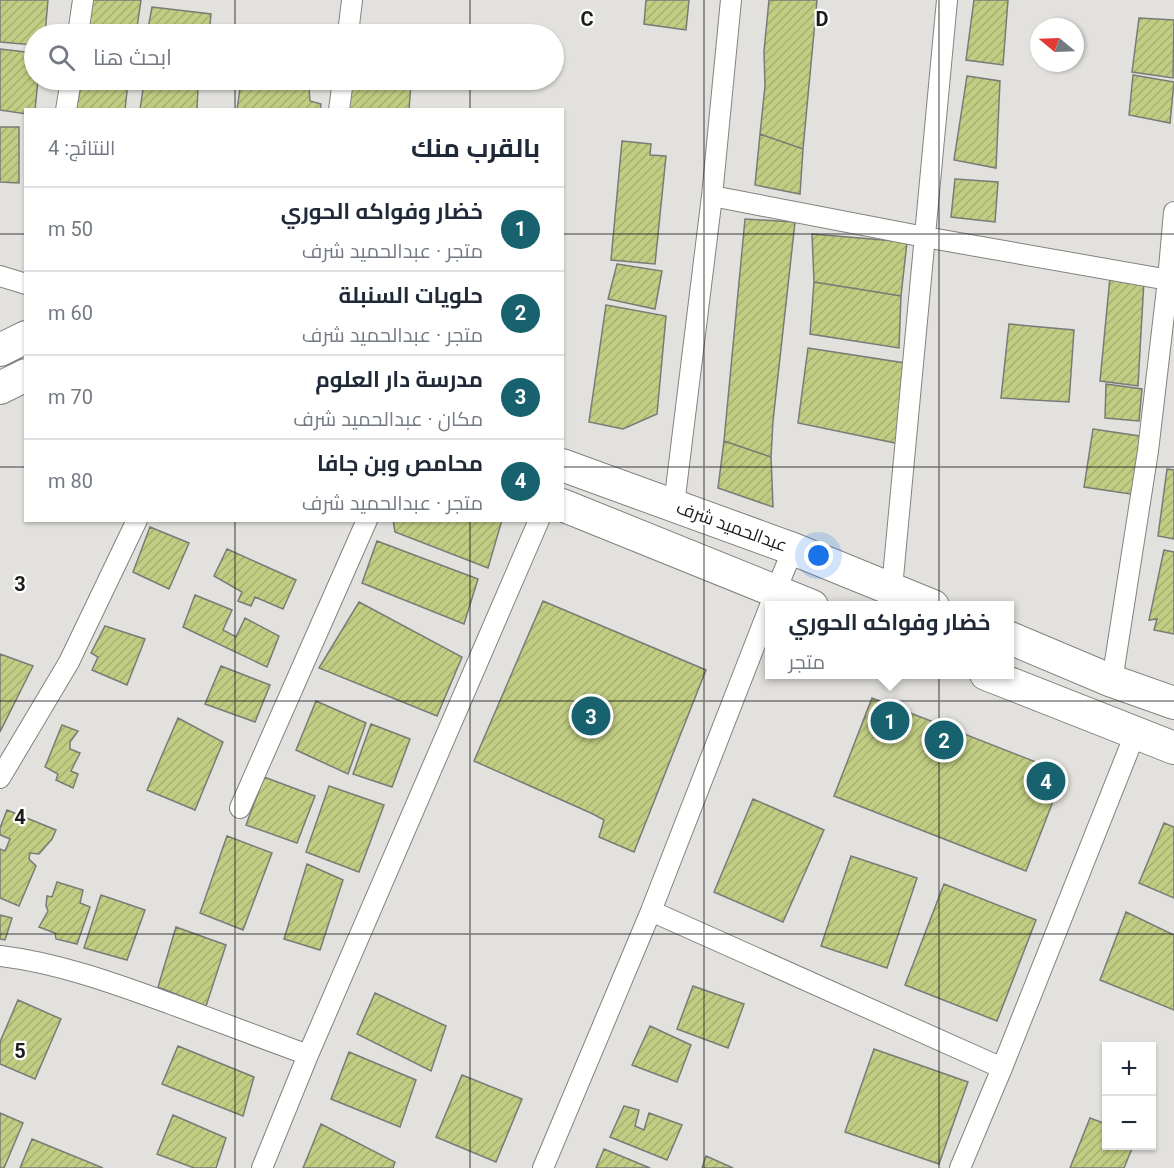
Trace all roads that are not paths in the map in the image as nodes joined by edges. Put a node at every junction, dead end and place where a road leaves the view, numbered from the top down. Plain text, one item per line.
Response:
1 (83, 0) edge
2 (352, 0) edge
3 (731, 0) edge
4 (947, 0) edge
5 (79, 24) edge
6 (349, 24) edge
7 (69, 90) edge
8 (342, 90) edge
9 (66, 108) edge
10 (339, 108) edge
11 (712, 196) junction
12 (1174, 212) edge
13 (925, 237) junction
14 (0, 276) edge
15 (1171, 280) edge
16 (24, 283) edge
17 (24, 338) edge
18 (0, 350) edge
19 (24, 376) edge
20 (0, 388) edge
21 (564, 466) edge
22 (674, 505) junction
23 (564, 506) edge
24 (136, 522) edge
25 (366, 522) edge
26 (538, 522) edge
27 (794, 549) junction
28 (892, 588) junction
29 (772, 601) edge
30 (922, 601) edge
31 (765, 619) edge
32 (1014, 640) edge
33 (996, 679) edge
34 (1112, 681) junction
35 (1174, 703) edge
36 (1135, 734) junction
37 (1174, 748) edge
38 (0, 777) edge
39 (240, 808) dead end
40 (651, 911) junction
41 (0, 956) edge
42 (308, 1055) junction
43 (1002, 1068) junction
44 (262, 1168) edge
45 (543, 1168) edge
46 (960, 1168) edge

1 - 5 street
2 - 6 street
3 - 11 street
4 - 13 street
7 - 9 street
8 - 10 street
11 - 13 street
11 - 22 street
12 - 15 street
13 - 15 street
13 - 28 street
14 - 16 street
15 - 34 street
17 - 18 main road
19 - 20 main road
21 - 22 main road, عبدالحميد شرف
22 - 27 main road, عبدالحميد شرف
23 - 29 main road
24 - 38 street
25 - 39 street
26 - 42 street
27 - 28 main road, عبدالحميد شرف
27 - 29 street
28 - 30 main road, عبدالحميد شرف
31 - 40 street
32 - 34 main road
33 - 36 main road
34 - 35 main road
36 - 37 main road
36 - 43 street
40 - 43 street
40 - 45 street
41 - 42 street
42 - 44 street
43 - 46 street

